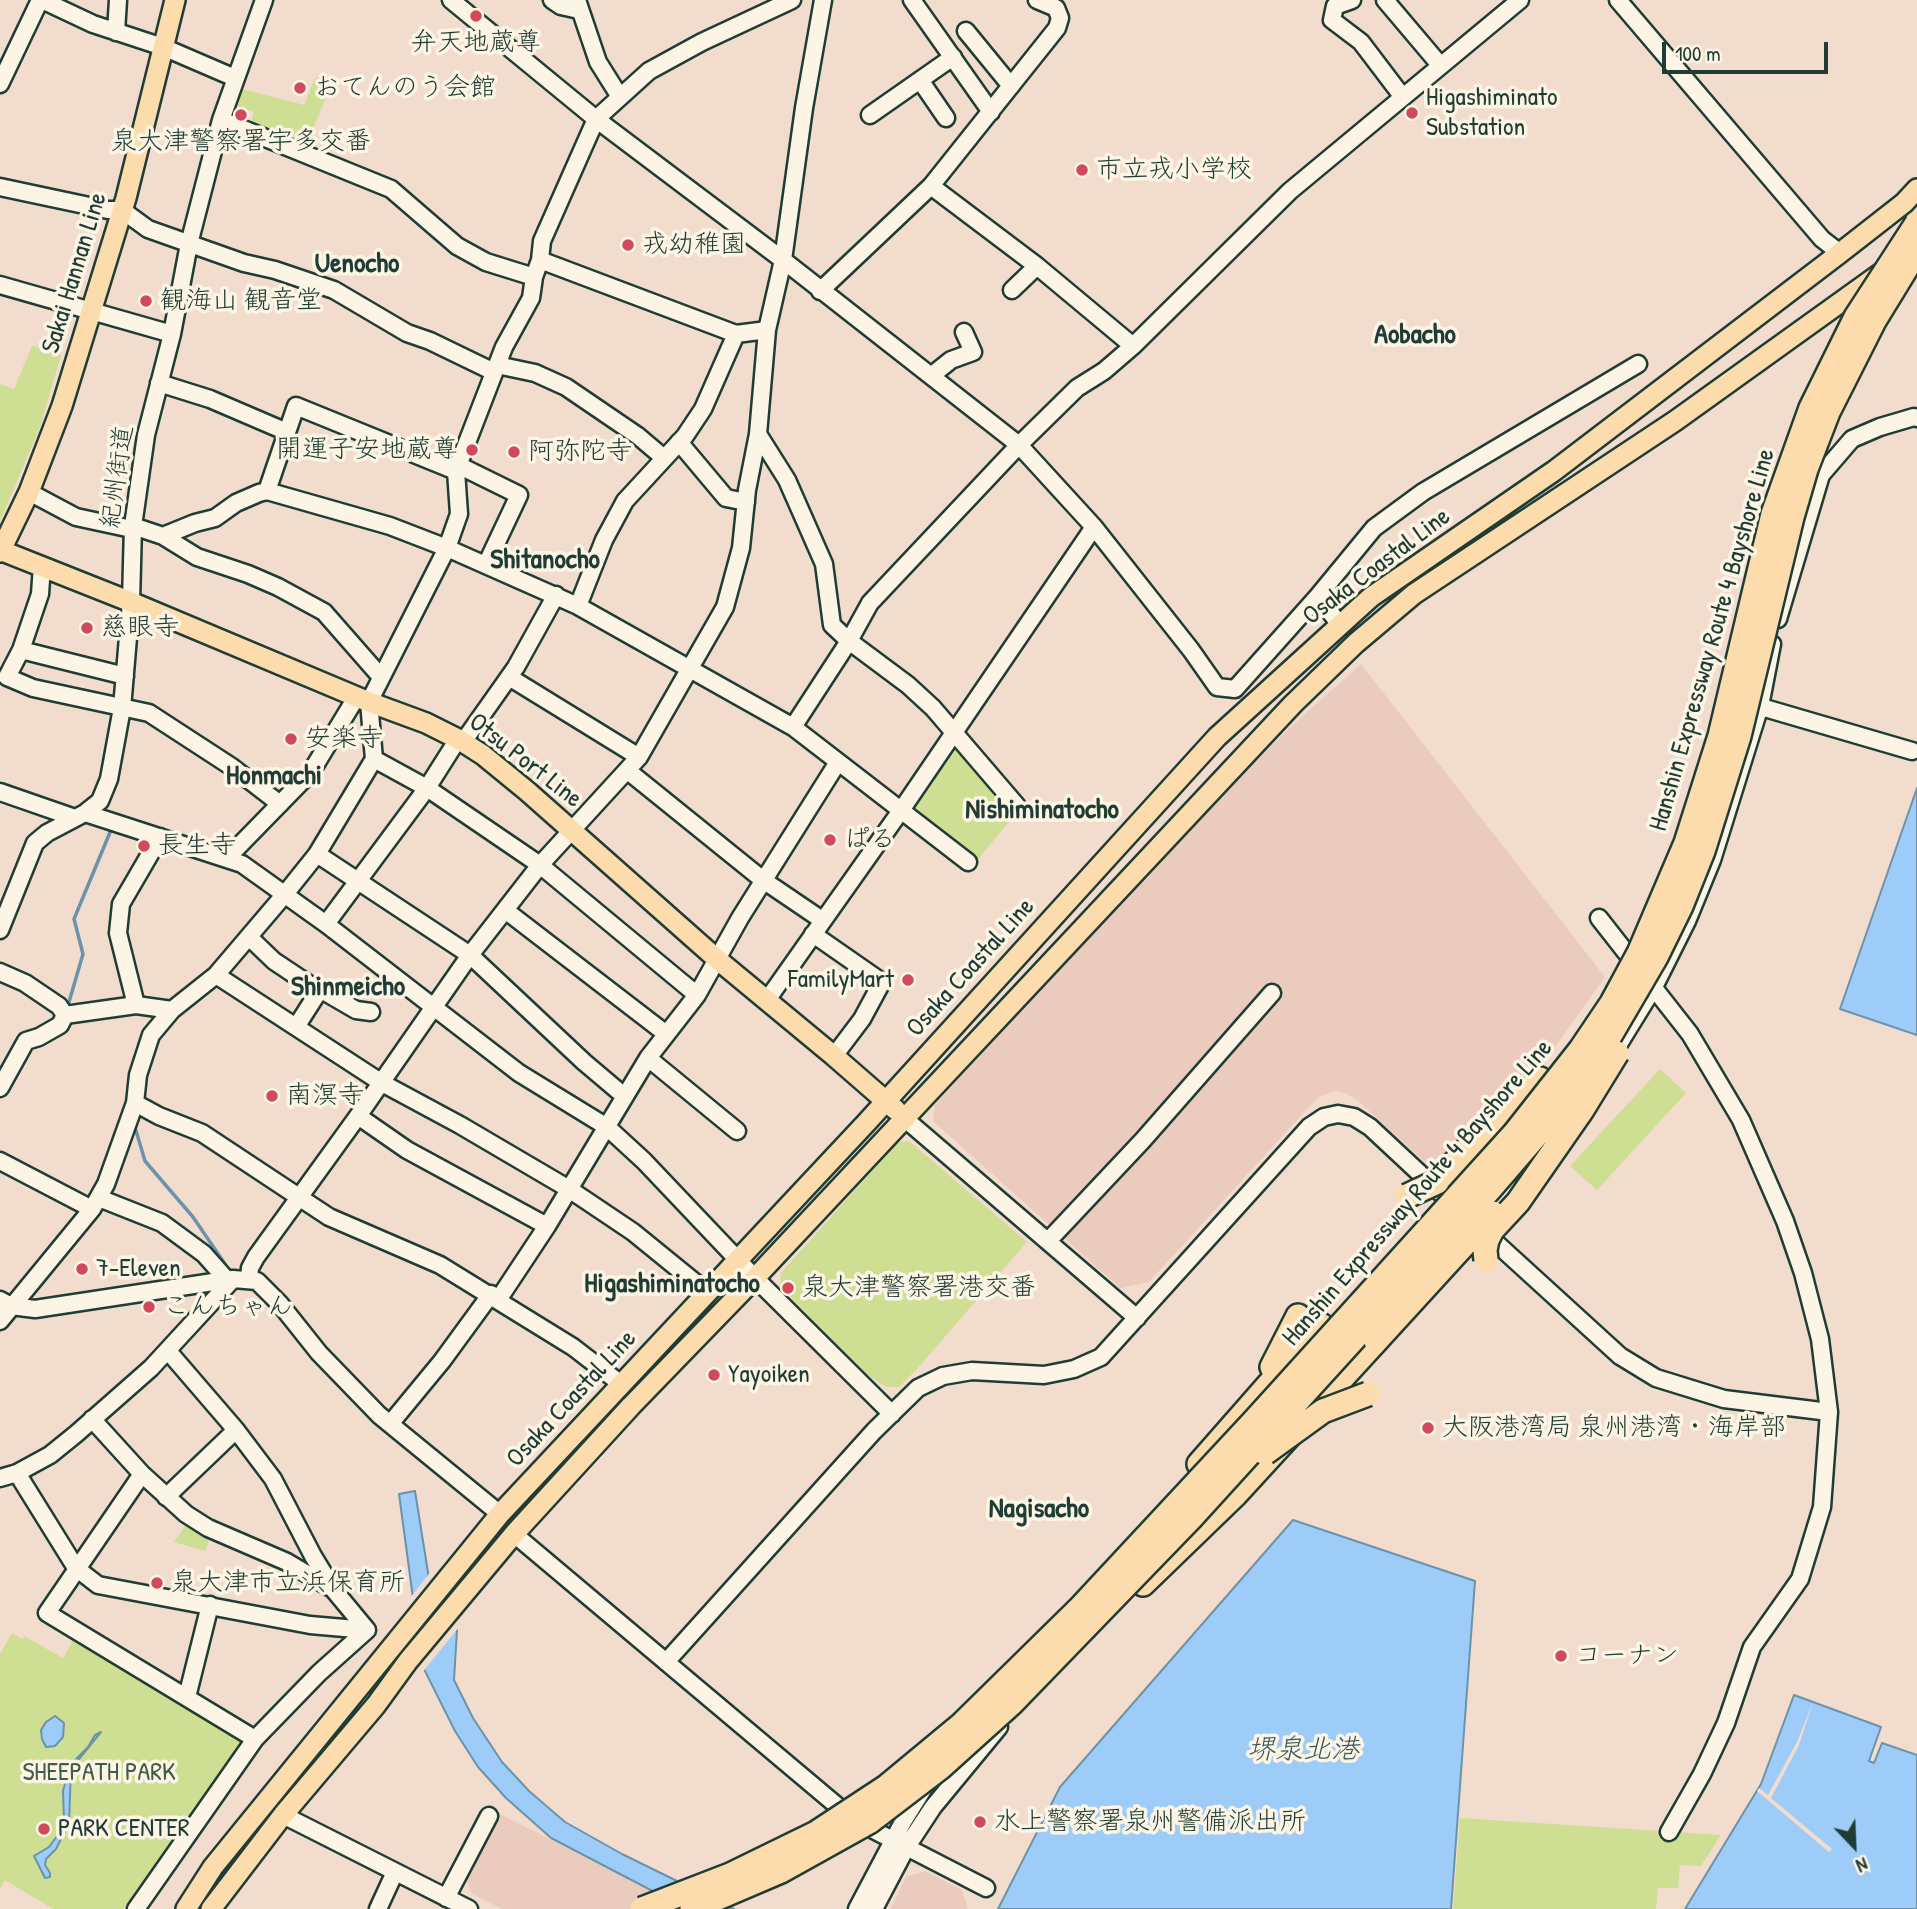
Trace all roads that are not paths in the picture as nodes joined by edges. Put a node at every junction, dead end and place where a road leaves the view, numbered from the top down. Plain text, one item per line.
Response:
1 (41, 0) edge
2 (118, 0) edge
3 (175, 0) edge
4 (264, 0) edge
5 (451, 0) edge
6 (552, 0) edge
7 (792, 0) edge
8 (823, 0) edge
9 (912, 0) edge
10 (1037, 0) edge
11 (1352, 0) edge
12 (1385, 0) edge
13 (1520, 0) edge
14 (1618, 0) edge
15 (578, 5) edge
16 (966, 31) dead end
17 (116, 32) junction
18 (163, 47) junction
19 (953, 57) junction
20 (1440, 65) junction
21 (235, 78) junction
22 (920, 80) junction
23 (0, 84) edge
24 (1011, 86) junction
25 (1402, 96) junction
26 (620, 97) junction
27 (990, 112) junction
28 (870, 115) dead end
29 (946, 118) dead end
30 (596, 119) junction
31 (221, 120) junction
32 (931, 186) junction
33 (0, 187) edge
34 (1917, 189) edge
35 (122, 210) junction
36 (1917, 223) edge
37 (190, 244) junction
38 (1917, 250) edge
39 (1840, 253) junction
40 (540, 260) junction
41 (783, 260) junction
42 (1037, 266) junction
43 (534, 277) junction
44 (0, 285) edge
45 (1012, 290) dead end
46 (820, 291) junction
47 (92, 312) junction
48 (767, 330) junction
49 (964, 332) dead end
50 (172, 334) junction
51 (736, 334) junction
52 (1133, 346) junction
53 (1638, 364) dead end
54 (495, 368) junction
55 (931, 376) junction
56 (159, 383) junction
57 (1917, 418) edge
58 (287, 432) junction
59 (758, 433) junction
60 (679, 442) junction
61 (1019, 445) junction
62 (664, 458) junction
63 (457, 468) junction
64 (267, 491) junction
65 (29, 492) junction
66 (746, 502) junction
67 (133, 526) junction
68 (1094, 527) junction
69 (163, 536) junction
70 (447, 548) junction
71 (0, 551) edge
72 (486, 565) junction
73 (42, 566) junction
74 (556, 595) junction
75 (1318, 596) junction
76 (131, 602) junction
77 (578, 606) junction
78 (1340, 625) junction
79 (1773, 634) junction
80 (849, 641) junction
81 (21, 650) junction
82 (691, 668) junction
83 (125, 676) junction
84 (381, 677) junction
85 (509, 677) junction
86 (3, 685) edge
87 (1726, 697) junction
88 (363, 699) junction
89 (1760, 706) junction
90 (122, 708) junction
91 (793, 727) junction
92 (954, 734) junction
93 (460, 741) junction
94 (1912, 751) dead end
95 (639, 757) junction
96 (374, 759) junction
97 (838, 762) junction
98 (628, 771) junction
99 (427, 788) junction
100 (0, 792) edge
101 (280, 804) junction
102 (1017, 806) dead end
103 (902, 809) junction
104 (80, 816) junction
105 (571, 830) junction
106 (160, 837) junction
107 (317, 854) junction
108 (231, 859) junction
109 (968, 862) dead end
110 (540, 865) junction
111 (358, 880) junction
112 (763, 880) junction
113 (285, 894) junction
114 (1673, 902) junction
115 (505, 910) junction
116 (1599, 918) dead end
117 (326, 924) junction
118 (818, 927) junction
119 (0, 930) edge
120 (249, 937) junction
121 (470, 955) junction
122 (1627, 955) junction
123 (718, 960) junction
124 (0, 972) edge
125 (216, 975) junction
126 (1654, 987) junction
127 (319, 991) junction
128 (1272, 993) dead end
129 (697, 995) junction
130 (767, 1000) junction
131 (136, 1005) junction
132 (434, 1008) junction
133 (172, 1010) junction
134 (371, 1012) dead end
135 (65, 1015) junction
136 (296, 1027) junction
137 (666, 1033) junction
138 (834, 1056) junction
139 (648, 1058) junction
140 (1540, 1079) junction
141 (382, 1083) junction
142 (0, 1088) edge
143 (623, 1095) junction
144 (886, 1101) junction
145 (135, 1103) junction
146 (1582, 1110) junction
147 (358, 1116) junction
148 (904, 1118) junction
149 (607, 1127) junction
150 (737, 1131) dead end
151 (0, 1161) edge
152 (569, 1189) junction
153 (1407, 1196) dead end
154 (298, 1197) junction
155 (1446, 1198) junction
156 (96, 1203) junction
157 (1474, 1224) junction
158 (547, 1226) junction
159 (1048, 1241) junction
160 (1486, 1260) dead end
161 (739, 1261) junction
162 (755, 1278) junction
163 (236, 1279) junction
164 (708, 1293) junction
165 (494, 1297) junction
166 (6, 1303) edge
167 (1298, 1317) dead end
168 (1137, 1318) junction
169 (0, 1321) edge
170 (169, 1351) junction
171 (621, 1384) junction
172 (1368, 1394) dead end
173 (1829, 1412) junction
174 (892, 1413) junction
175 (92, 1419) junction
176 (390, 1424) junction
177 (236, 1430) junction
178 (1199, 1464) junction
179 (17, 1473) junction
180 (142, 1474) junction
181 (0, 1478) edge
182 (166, 1497) junction
183 (500, 1514) junction
184 (514, 1534) junction
185 (1122, 1563) junction
186 (76, 1568) junction
187 (1143, 1584) junction
188 (333, 1589) junction
189 (211, 1605) junction
190 (1096, 1619) junction
191 (367, 1630) junction
192 (666, 1662) junction
193 (187, 1697) junction
194 (256, 1739) junction
195 (282, 1815) junction
196 (489, 1816) dead end
197 (1669, 1832) dead end
198 (899, 1844) junction
199 (395, 1872) junction
200 (986, 1888) dead end
201 (446, 1898) junction
202 (136, 1909) edge
203 (186, 1909) edge
204 (211, 1909) edge
205 (378, 1909) edge
206 (469, 1909) edge
207 (642, 1909) edge
208 (692, 1909) edge
209 (857, 1909) edge
210 (874, 1909) edge

1 - 17 street
1 - 23 street
2 - 17 street
3 - 18 main road, Sakai Hannan Line
4 - 21 street, 紀州街道
5 - 30 street
6 - 15 street
7 - 26 street
8 - 41 street
9 - 19 street
10 - 24 street
11 - 25 street
12 - 20 street
13 - 20 street
14 - 39 street
15 - 26 street
16 - 24 street
17 - 18 street
18 - 21 street
18 - 35 main road, Sakai Hannan Line
19 - 22 street
19 - 27 street
20 - 25 street
21 - 31 street, 紀州街道
22 - 28 street
22 - 29 street
24 - 27 street
25 - 52 street
26 - 30 street
27 - 32 street
30 - 40 street
30 - 41 street
31 - 37 street, 紀州街道
31 - 43 street
32 - 42 street
32 - 46 street
33 - 35 street
34 - 39 main road, Osaka Coastal Line
35 - 37 street
35 - 47 main road, Sakai Hannan Line
36 - 114 highway, Hanshin Expressway Route 4 Bayshore Line, bridge
37 - 50 street, 紀州街道
37 - 54 street
38 - 114 highway, Hanshin Expressway Route 4 Bayshore Line, bridge
38 - 148 main road, Osaka Coastal Line
39 - 78 main road, Osaka Coastal Line
40 - 43 street
40 - 51 street
41 - 46 street
41 - 48 street
42 - 45 street
42 - 52 street
43 - 54 street
44 - 47 street
46 - 55 street
47 - 50 street
47 - 65 main road, Sakai Hannan Line
48 - 51 street
48 - 59 street
49 - 55 street
50 - 56 street, 紀州街道
51 - 60 street
52 - 61 street
53 - 75 street
54 - 62 street
54 - 63 street
55 - 61 street
56 - 58 street
56 - 67 street, 紀州街道
57 - 79 street
58 - 63 street
58 - 64 street
59 - 66 street
59 - 80 street
60 - 62 street
60 - 66 street
61 - 68 street
61 - 80 street
62 - 77 street
63 - 70 street
63 - 72 street
64 - 69 street
64 - 70 street
65 - 67 street
65 - 71 main road, Sakai Hannan Line
66 - 82 street
67 - 69 street
67 - 76 street, 紀州街道
68 - 75 street
68 - 92 street
69 - 84 street
70 - 72 street
70 - 84 street
71 - 73 main road, Otsu Port Line
72 - 74 street
73 - 76 main road, Otsu Port Line
73 - 81 street
74 - 77 street
74 - 85 street
75 - 78 street
76 - 83 street, 紀州街道
76 - 88 main road, Otsu Port Line
77 - 82 street
78 - 144 main road, Osaka Coastal Line
79 - 87 street
79 - 89 street
80 - 91 street
80 - 92 street
81 - 83 street
81 - 86 street
82 - 91 street
82 - 95 street
83 - 90 street, 紀州街道
84 - 88 street
85 - 93 street
85 - 95 street
86 - 90 street
87 - 89 street
87 - 122 street
88 - 93 main road, Otsu Port Line
88 - 96 street
88 - 101 street
89 - 94 street
89 - 126 street
90 - 101 street
90 - 104 street, 紀州街道
91 - 97 street
92 - 102 street
92 - 103 street
93 - 99 street
93 - 105 main road, Otsu Port Line
95 - 98 street
96 - 99 street
96 - 107 street
97 - 103 street
97 - 112 street
98 - 105 street
98 - 112 street
99 - 110 street
99 - 111 street
100 - 104 street
101 - 108 street
103 - 109 street
103 - 118 street
104 - 106 street
104 - 119 street, 紀州街道
105 - 110 street
105 - 123 main road, Otsu Port Line
106 - 108 street
106 - 131 street
107 - 111 street
107 - 113 street
108 - 113 street
110 - 115 street
110 - 129 street
111 - 117 street
111 - 121 street
112 - 118 street
112 - 123 street
113 - 117 street
113 - 120 street
114 - 140 highway, bridge
114 - 146 highway, bridge
114 - 185 highway, Hanshin Expressway Route 4 Bayshore Line, bridge
114 - 190 highway, Hanshin Expressway Route 4 Bayshore Line, bridge
115 - 121 street
115 - 137 street
116 - 122 street
117 - 132 street
118 - 130 street
118 - 138 street
120 - 125 street
120 - 127 street
121 - 132 street
121 - 143 street
122 - 126 street
122 - 155 street
123 - 129 street
123 - 130 main road, Otsu Port Line
124 - 135 street
125 - 133 street
125 - 136 street
126 - 157 street
126 - 173 street
127 - 134 street
127 - 136 street
128 - 159 street
129 - 137 street
130 - 138 main road, Otsu Port Line
131 - 133 street
131 - 135 street
132 - 141 street
132 - 149 street
133 - 145 street
135 - 142 street
136 - 141 street
137 - 139 street
138 - 144 main road, Otsu Port Line
139 - 143 street
139 - 150 street
140 - 153 highway, bridge
140 - 178 highway
141 - 147 street
141 - 152 street
143 - 149 street
144 - 148 main road, Otsu Port Line
144 - 161 main road, Osaka Coastal Line
145 - 154 street
145 - 156 street
146 - 160 highway, bridge
146 - 187 highway, bridge
147 - 154 street
147 - 158 street
148 - 159 street
148 - 162 main road, Osaka Coastal Line
149 - 152 street
149 - 161 street
151 - 156 street
152 - 158 street
152 - 164 street
154 - 163 street
154 - 165 street
155 - 157 street
155 - 168 street
155 - 178 street
156 - 163 street
156 - 166 street
157 - 173 street
157 - 187 street
158 - 165 street
159 - 168 street
161 - 162 street
161 - 164 main road, Osaka Coastal Line
162 - 174 street
162 - 184 main road, Osaka Coastal Line
163 - 166 street
163 - 170 street
163 - 176 street
164 - 171 main road, Osaka Coastal Line
165 - 171 street
165 - 176 street
166 - 169 street
167 - 185 highway, bridge
168 - 174 street
170 - 175 street
170 - 177 street
171 - 183 main road, Osaka Coastal Line
172 - 190 highway, bridge
173 - 197 street
174 - 192 street
175 - 179 street
175 - 180 street
176 - 183 street
177 - 182 street
177 - 188 street
178 - 198 street
179 - 181 street
179 - 186 street
180 - 182 street
180 - 186 street
182 - 188 street
183 - 203 main road, Osaka Coastal Line
184 - 192 street
184 - 195 main road, Osaka Coastal Line
185 - 207 highway, Hanshin Expressway Route 4 Bayshore Line, bridge
186 - 189 street
186 - 193 street
187 - 198 street
188 - 191 street
189 - 191 street
189 - 193 street
190 - 208 highway, Hanshin Expressway Route 4 Bayshore Line, bridge
191 - 194 street
192 - 198 street
193 - 194 street
194 - 202 street
195 - 199 street
195 - 204 main road, Osaka Coastal Line
196 - 201 street
198 - 200 street
198 - 209 street
198 - 210 street
199 - 201 street
199 - 205 street
201 - 206 street

